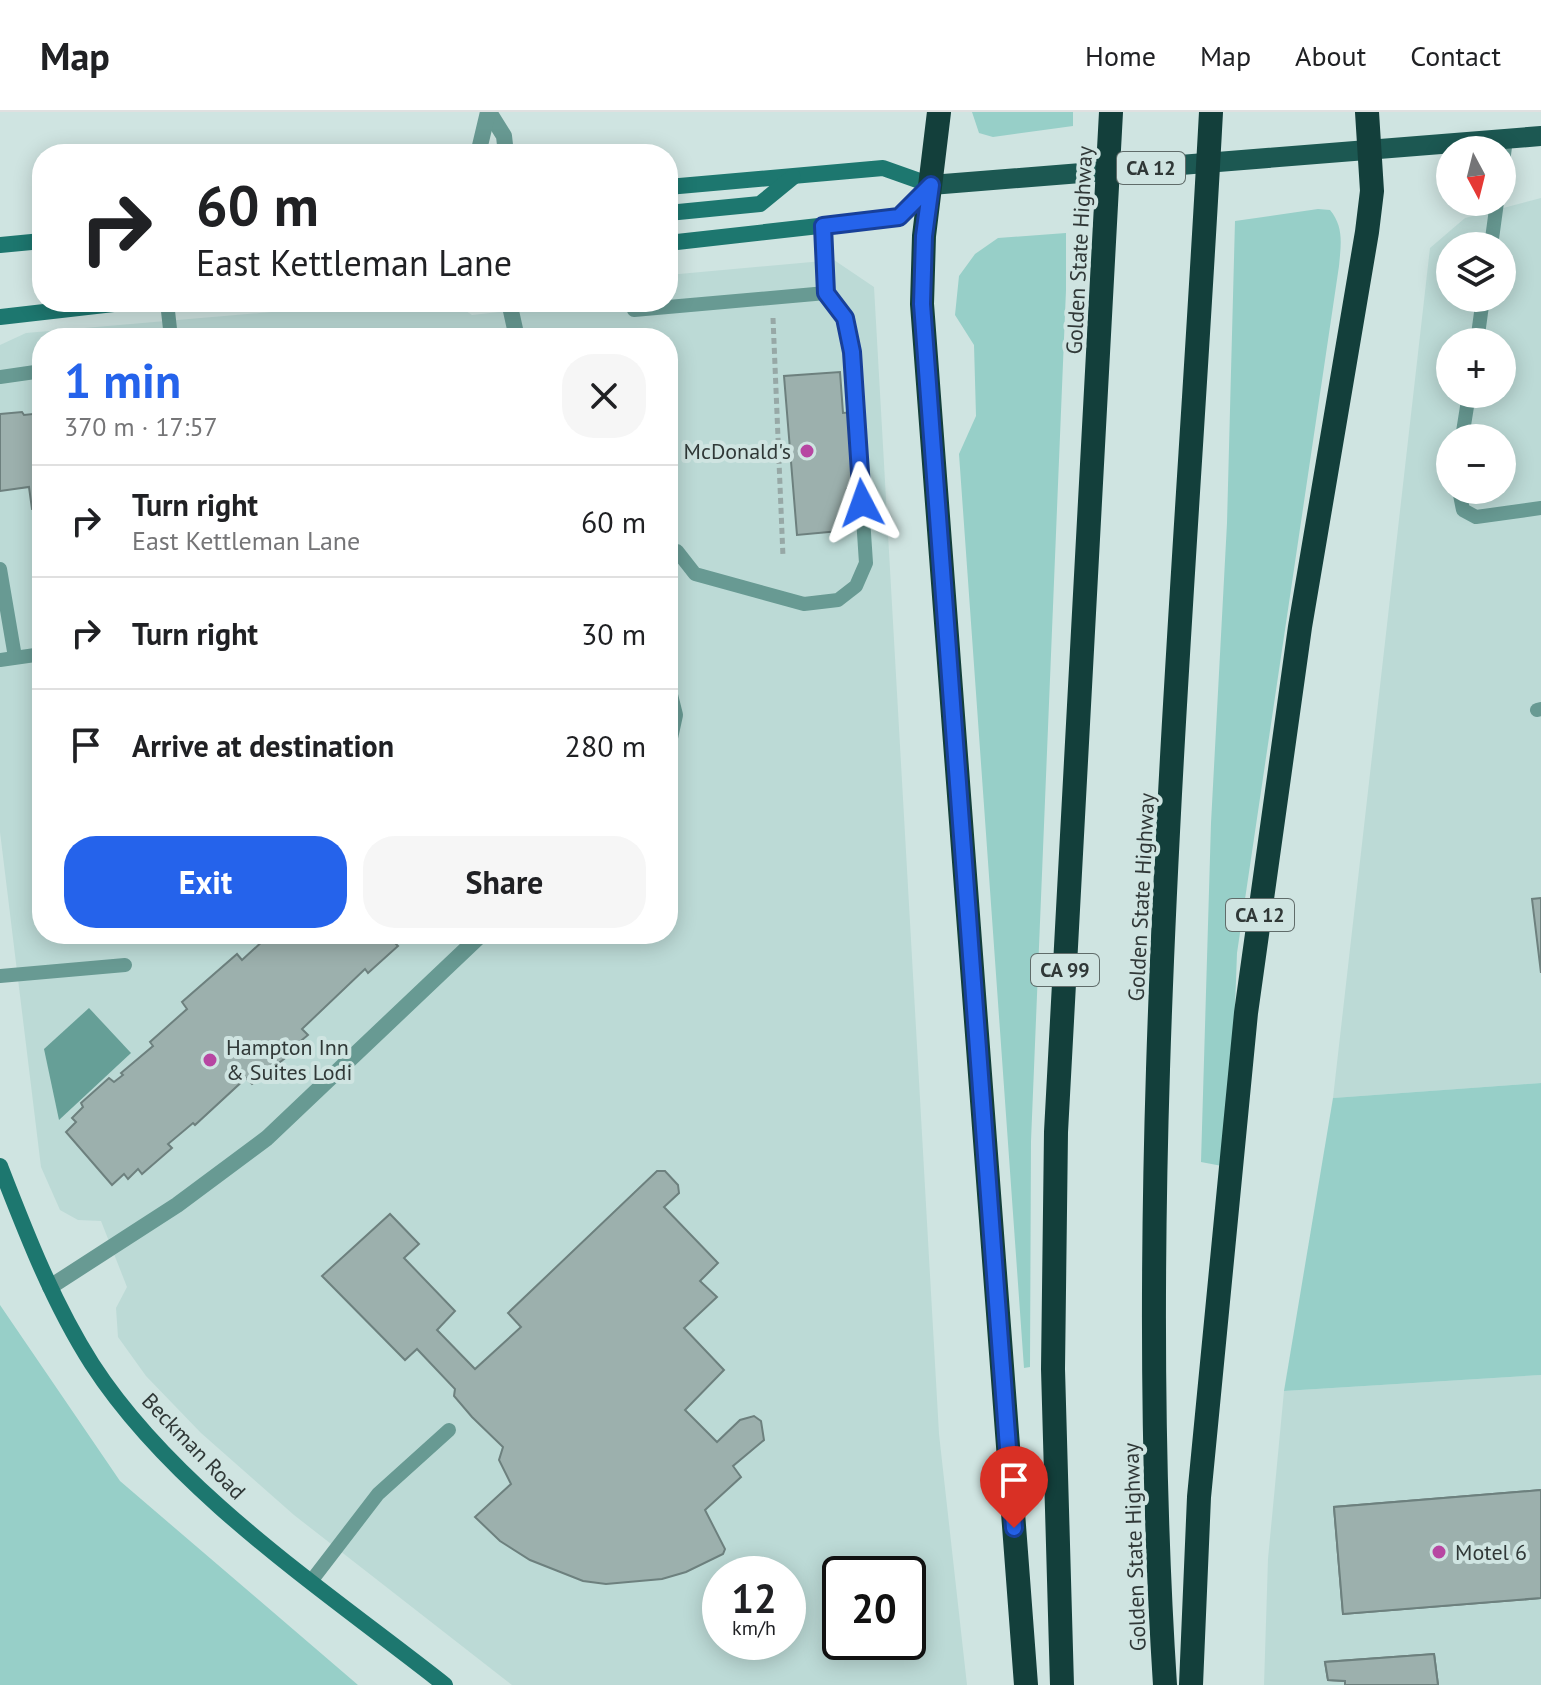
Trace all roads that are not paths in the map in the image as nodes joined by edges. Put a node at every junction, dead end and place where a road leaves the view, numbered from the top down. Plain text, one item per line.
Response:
1 (489, 112) edge
2 (939, 112) edge
3 (1111, 112) edge
4 (1211, 112) edge
5 (1367, 112) edge
6 (1541, 136) edge
7 (1516, 138) edge
8 (481, 144) edge
9 (505, 144) edge
10 (1436, 145) edge
11 (1371, 151) junction
12 (793, 177) junction
13 (931, 185) junction
14 (678, 186) edge
15 (678, 212) edge
16 (823, 226) junction
17 (32, 242) edge
18 (678, 242) edge
19 (0, 245) edge
20 (826, 293) junction
21 (678, 306) edge
22 (44, 312) edge
23 (0, 317) edge
24 (32, 372) edge
25 (0, 377) edge
26 (1462, 504) edge
27 (1541, 508) edge
28 (678, 557) edge
29 (2, 570) edge
30 (32, 655) edge
31 (8, 658) edge
32 (471, 944) edge
33 (125, 965) dead end
34 (0, 976) edge
35 (0, 1166) edge
36 (50, 1287) junction
37 (449, 1430) dead end
38 (312, 1580) junction
39 (445, 1685) edge
40 (1026, 1685) edge
41 (1062, 1685) edge
42 (1165, 1685) edge
43 (1191, 1685) edge

1 - 8 street
1 - 9 street
2 - 13 highway
3 - 41 highway, Golden State Highway / CA 99
4 - 42 highway, Golden State Highway
5 - 11 highway
6 - 7 main road, CA 12
10 - 11 main road, CA 12
11 - 13 main road, CA 12
11 - 43 highway, CA 12
12 - 13 street
12 - 14 street
12 - 15 street
13 - 16 street
13 - 40 highway
16 - 18 street
16 - 20 lane
17 - 19 street
20 - 21 lane
20 - 28 lane
22 - 23 street
24 - 25 lane
26 - 27 lane
29 - 31 lane
30 - 31 lane
32 - 36 street
33 - 34 lane
35 - 36 street, Beckman Road
36 - 38 street, Beckman Road
37 - 38 lane
38 - 39 street, Beckman Road

